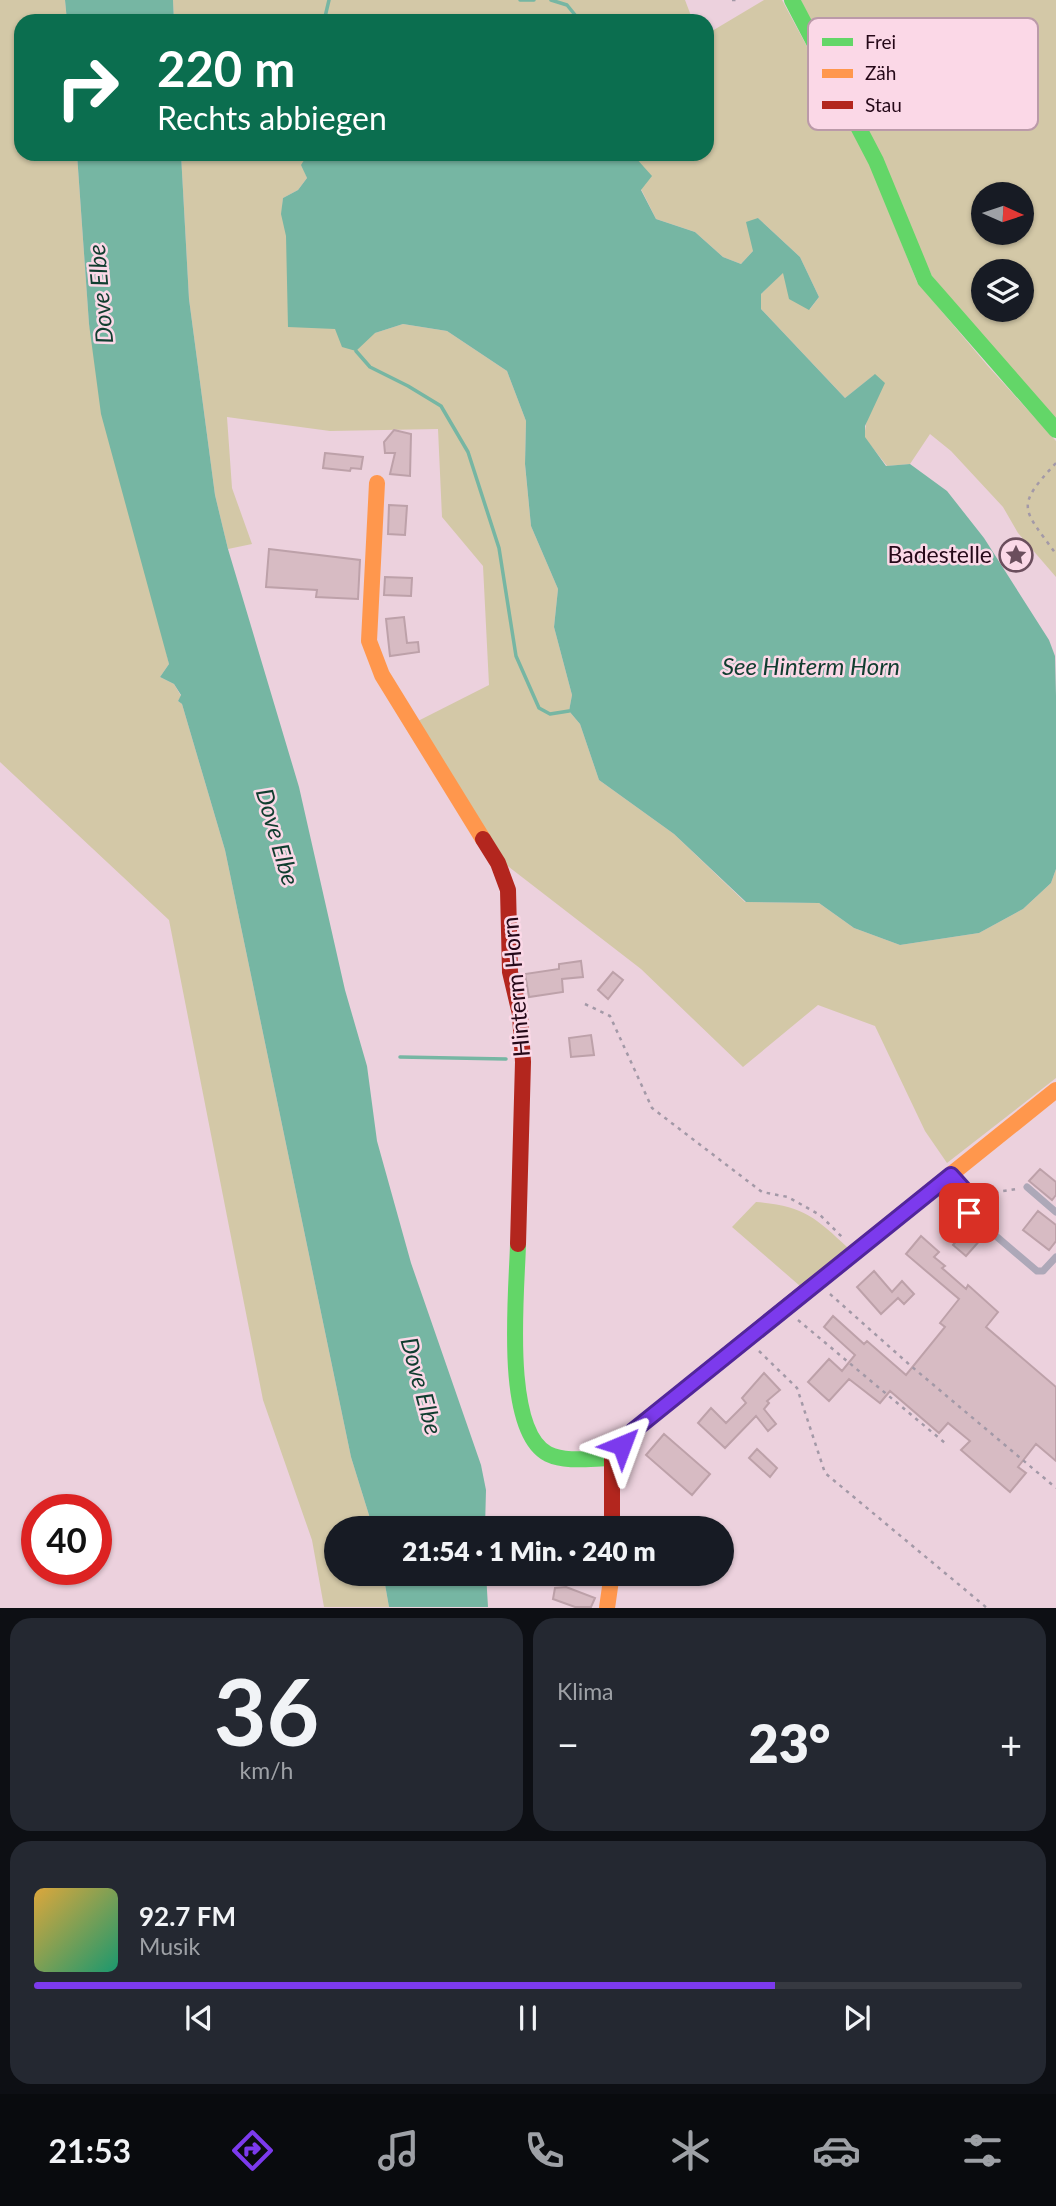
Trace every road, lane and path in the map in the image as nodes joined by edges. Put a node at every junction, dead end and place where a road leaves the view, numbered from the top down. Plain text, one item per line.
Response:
1 (792, 0) edge
2 (808, 31) edge
3 (860, 130) edge
4 (1056, 430) edge
5 (1056, 463) edge
6 (377, 483) dead end
7 (1056, 554) edge
8 (585, 1004) dead end
9 (1056, 1090) edge
10 (951, 1175) junction
11 (1027, 1187) joint
12 (968, 1194) junction
13 (1056, 1212) edge
14 (857, 1251) junction
15 (1056, 1257) edge
16 (818, 1282) junction
17 (784, 1309) junction
18 (747, 1339) junction
19 (945, 1443) dead end
20 (612, 1458) junction
21 (1056, 1488) edge
22 (612, 1516) edge
23 (611, 1586) edge
24 (607, 1608) edge
25 (987, 1608) edge

1 - 2 street
3 - 4 street
5 - 7 path
6 - 20 street, Hinterm Horn
8 - 14 path
9 - 10 street
10 - 12 lane
10 - 14 street
11 - 12 path
11 - 13 lane
12 - 15 lane
14 - 16 street
16 - 17 street
16 - 21 path
17 - 18 street
17 - 19 path
18 - 20 street
18 - 25 path
20 - 22 street
23 - 24 street

